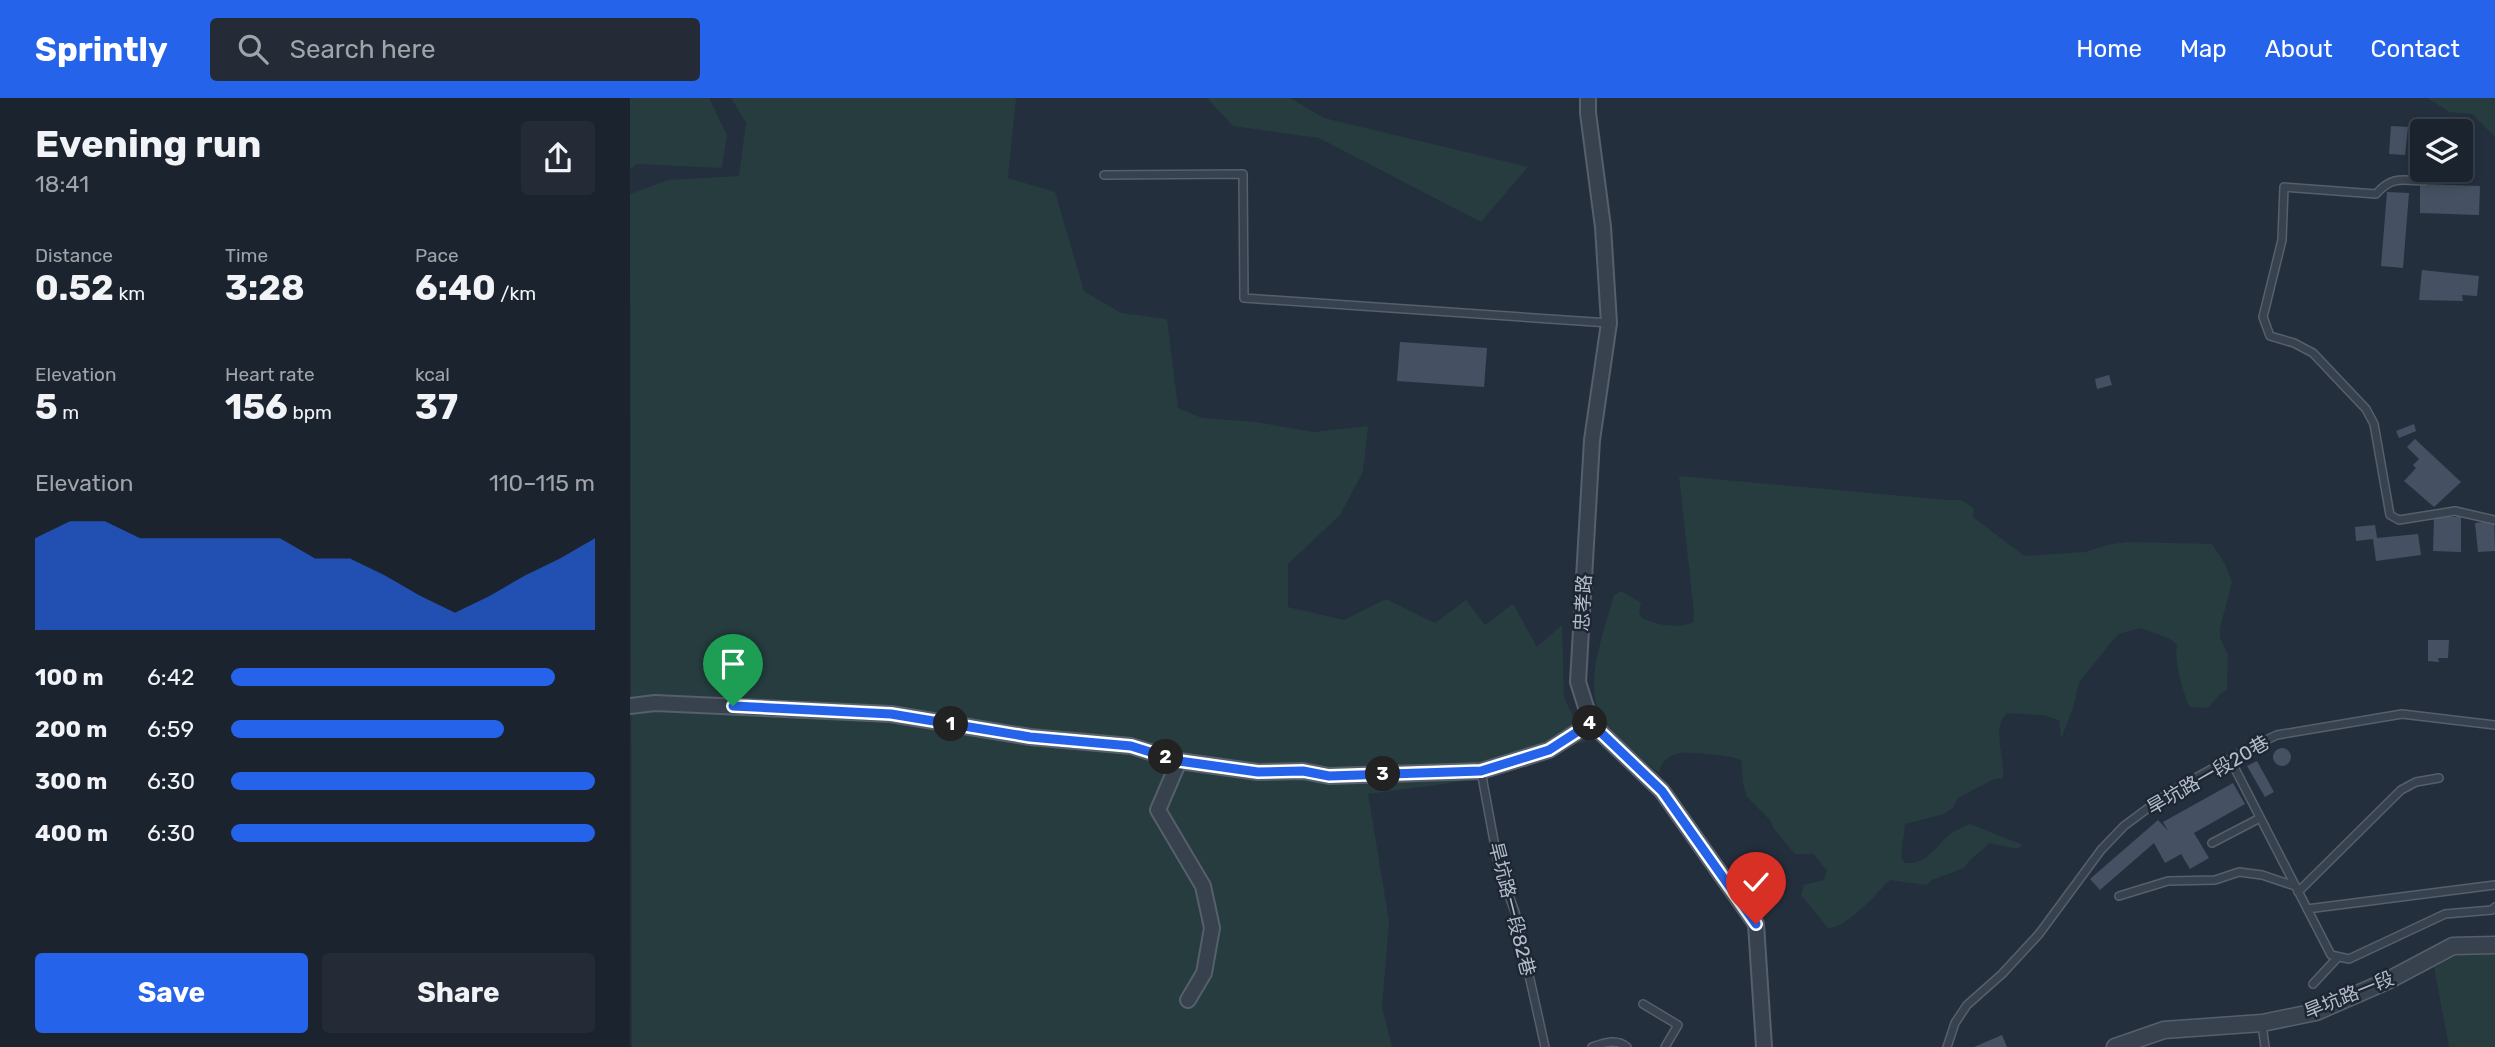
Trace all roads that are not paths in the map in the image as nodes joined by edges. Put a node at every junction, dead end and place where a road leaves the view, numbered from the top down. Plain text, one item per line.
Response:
1 (1588, 98) edge
2 (1104, 175) dead end
3 (2410, 180) edge
4 (1609, 323) junction
5 (2495, 520) edge
6 (630, 706) edge
7 (1591, 723) junction
8 (2495, 725) edge
9 (2230, 759) junction
10 (1179, 761) junction
11 (1481, 771) junction
12 (2439, 778) dead end
13 (2260, 818) junction
14 (2212, 843) dead end
15 (2495, 886) edge
16 (2297, 889) junction
17 (2119, 896) dead end
18 (2495, 908) edge
19 (2307, 909) junction
20 (2495, 945) edge
21 (2338, 957) junction
22 (2314, 985) dead end
23 (1188, 1000) dead end
24 (1643, 1004) dead end
25 (2262, 1023) junction
26 (1545, 1047) edge
27 (1592, 1047) edge
28 (1627, 1047) edge
29 (1665, 1047) edge
30 (1764, 1047) edge
31 (1947, 1047) edge
32 (2115, 1047) edge
33 (2265, 1047) edge

1 - 4 street, 忠孝路
2 - 4 lane
3 - 5 lane
4 - 7 street, 忠孝路
6 - 10 street
7 - 11 street
7 - 30 street, 忠孝路
8 - 9 lane, 旱坑路一段20巷
9 - 13 lane
9 - 31 lane, 旱坑路一段20巷
10 - 11 street
10 - 23 street
11 - 26 lane, 旱坑路一段82巷
12 - 16 lane
13 - 14 lane
13 - 16 lane
15 - 19 lane
16 - 17 lane
16 - 19 lane
18 - 21 lane
19 - 21 lane
20 - 25 street, 旱坑路一段
21 - 22 lane
24 - 29 lane
25 - 32 street, 旱坑路一段
25 - 33 lane
27 - 28 lane

